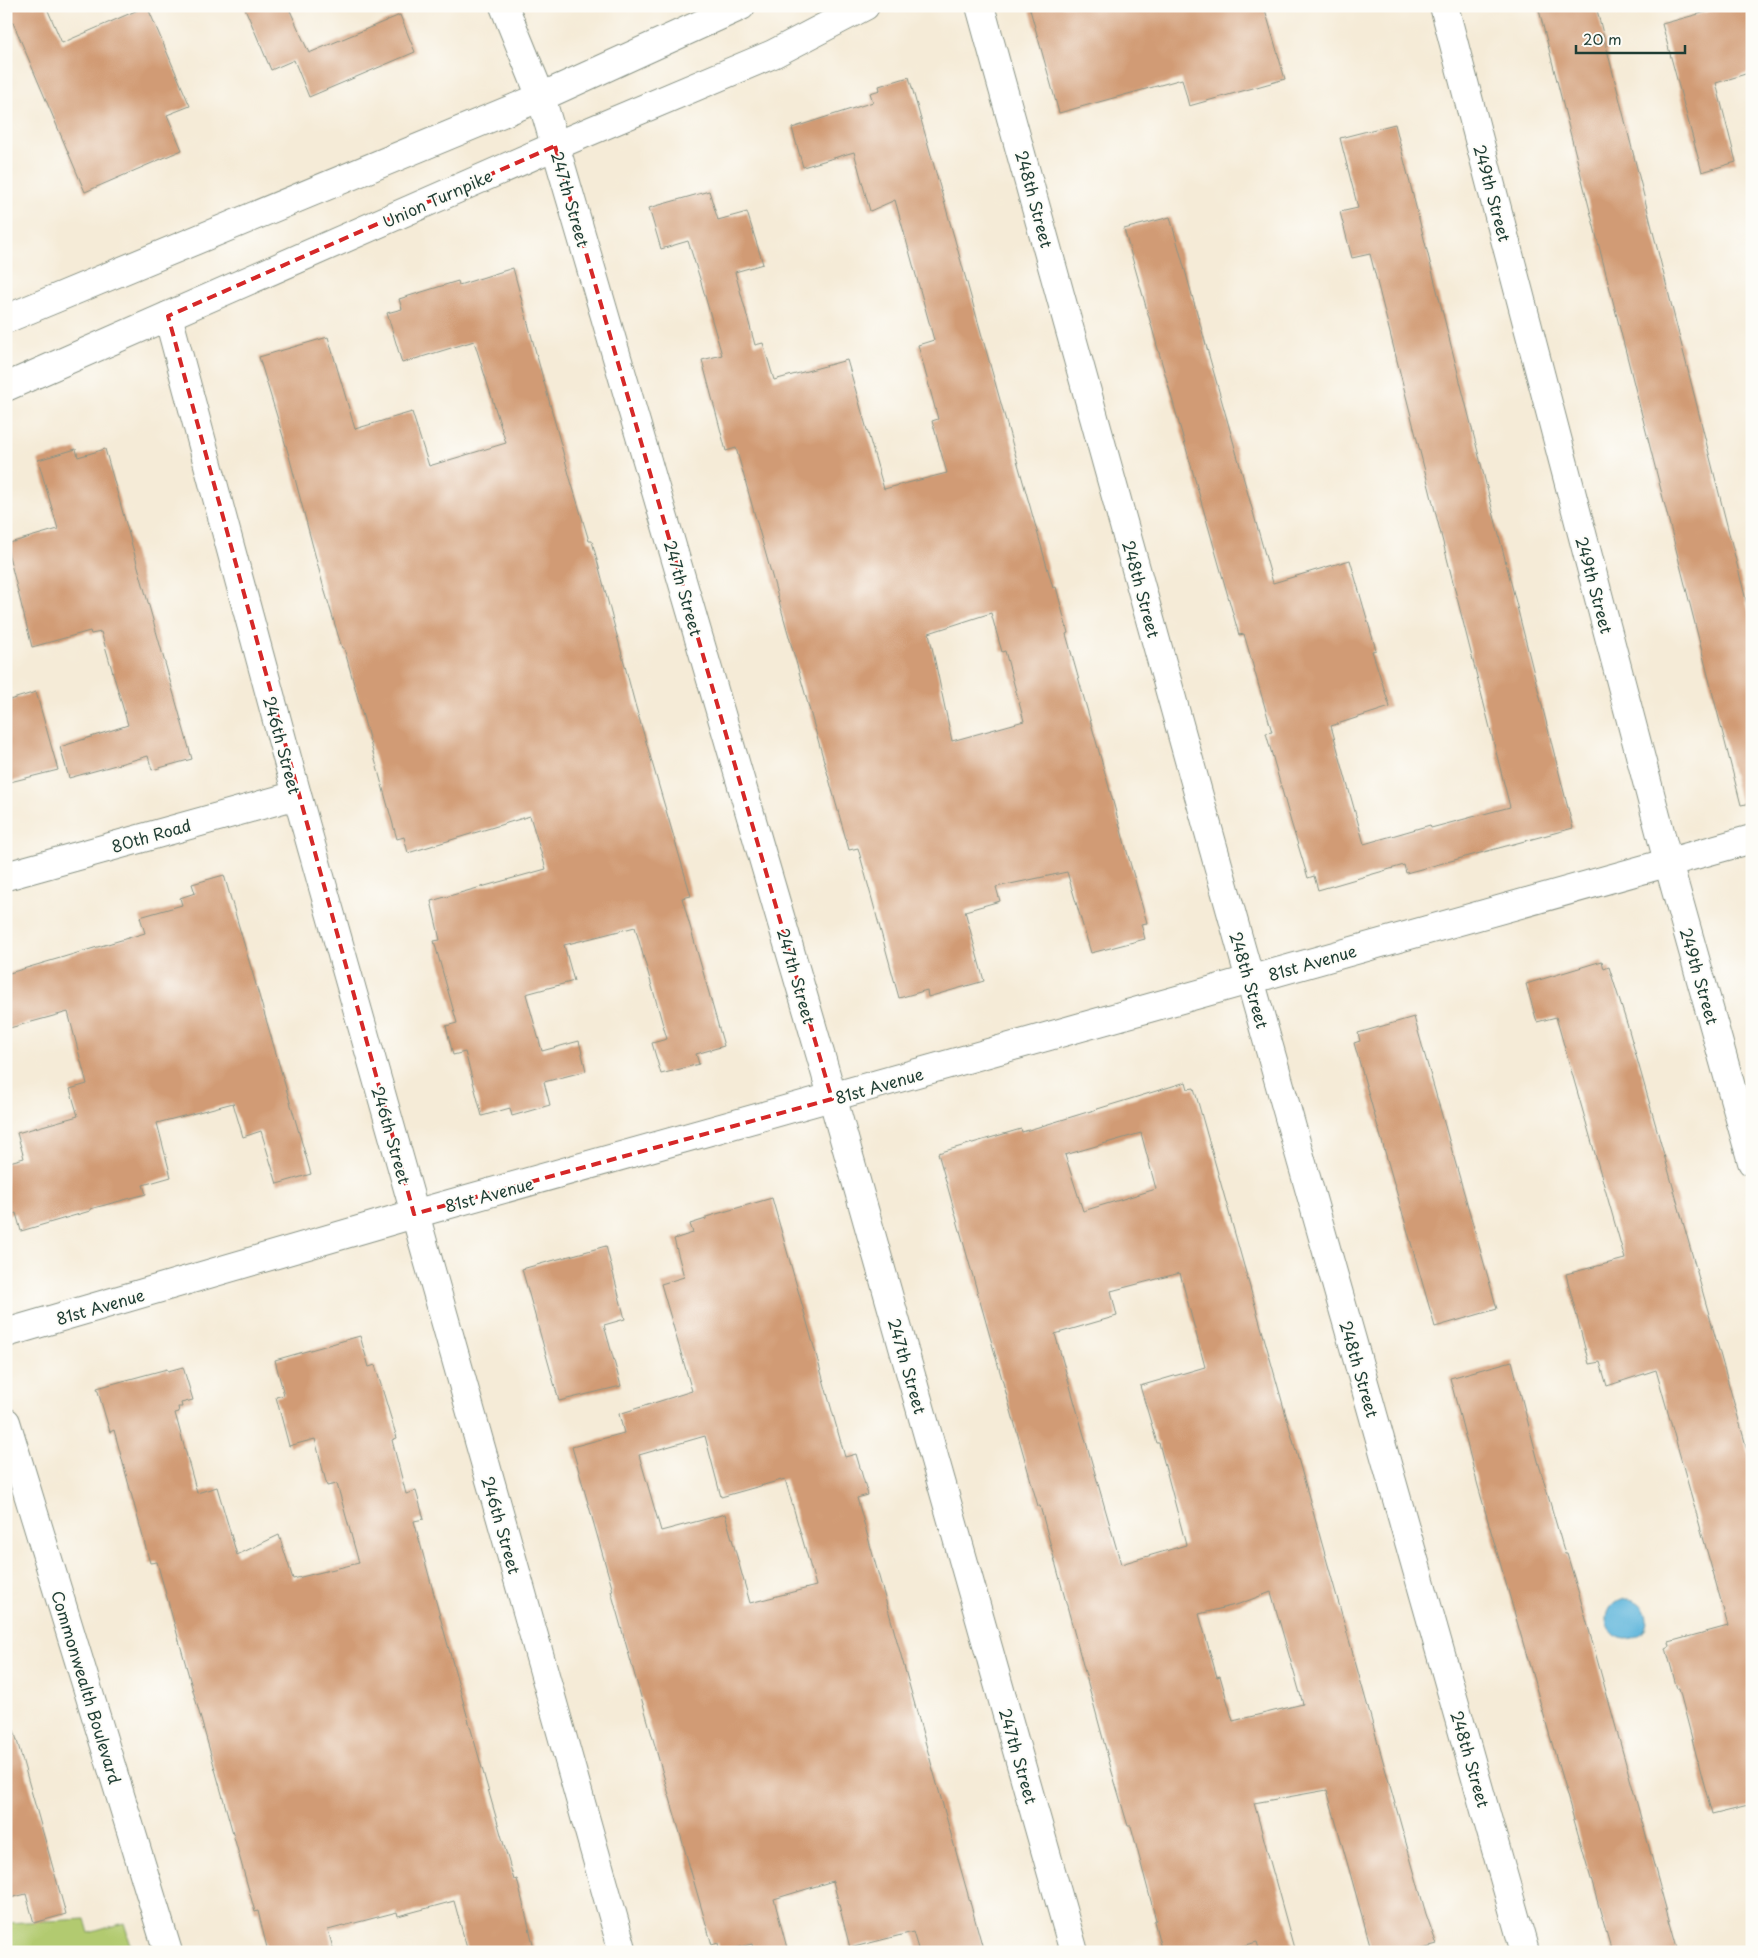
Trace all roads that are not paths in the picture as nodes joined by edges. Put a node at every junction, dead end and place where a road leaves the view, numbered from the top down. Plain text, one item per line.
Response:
1 (504, 6) edge
2 (741, 6) edge
3 (865, 6) edge
4 (980, 6) edge
5 (1444, 6) edge
6 (541, 97) junction
7 (556, 146) junction
8 (168, 316) junction
9 (6, 319) edge
10 (6, 387) edge
11 (296, 795) junction
12 (1752, 839) edge
13 (1668, 862) junction
14 (6, 876) edge
15 (1250, 980) junction
16 (832, 1098) junction
17 (1752, 1162) edge
18 (414, 1214) junction
19 (6, 1333) edge
20 (6, 1422) edge
21 (168, 1952) edge
22 (623, 1952) edge
23 (1074, 1952) edge
24 (1525, 1952) edge

1 - 6 street, 247th Street
2 - 6 street
3 - 7 street, Union Turnpike
4 - 15 street, 248th Street
5 - 13 street, 249th Street
6 - 7 street, 247th Street
6 - 9 street
7 - 8 street, Union Turnpike
7 - 16 street, 247th Street
8 - 10 street, Union Turnpike
8 - 11 street, 246th Street
11 - 14 street, 80th Road
11 - 18 street, 246th Street
12 - 13 street, 81st Avenue
13 - 15 street, 81st Avenue
13 - 17 street, 249th Street
15 - 16 street, 81st Avenue
15 - 24 street, 248th Street
16 - 18 street, 81st Avenue
16 - 23 street, 247th Street
18 - 19 street, 81st Avenue
18 - 22 street, 246th Street
20 - 21 street, Commonwealth Boulevard

